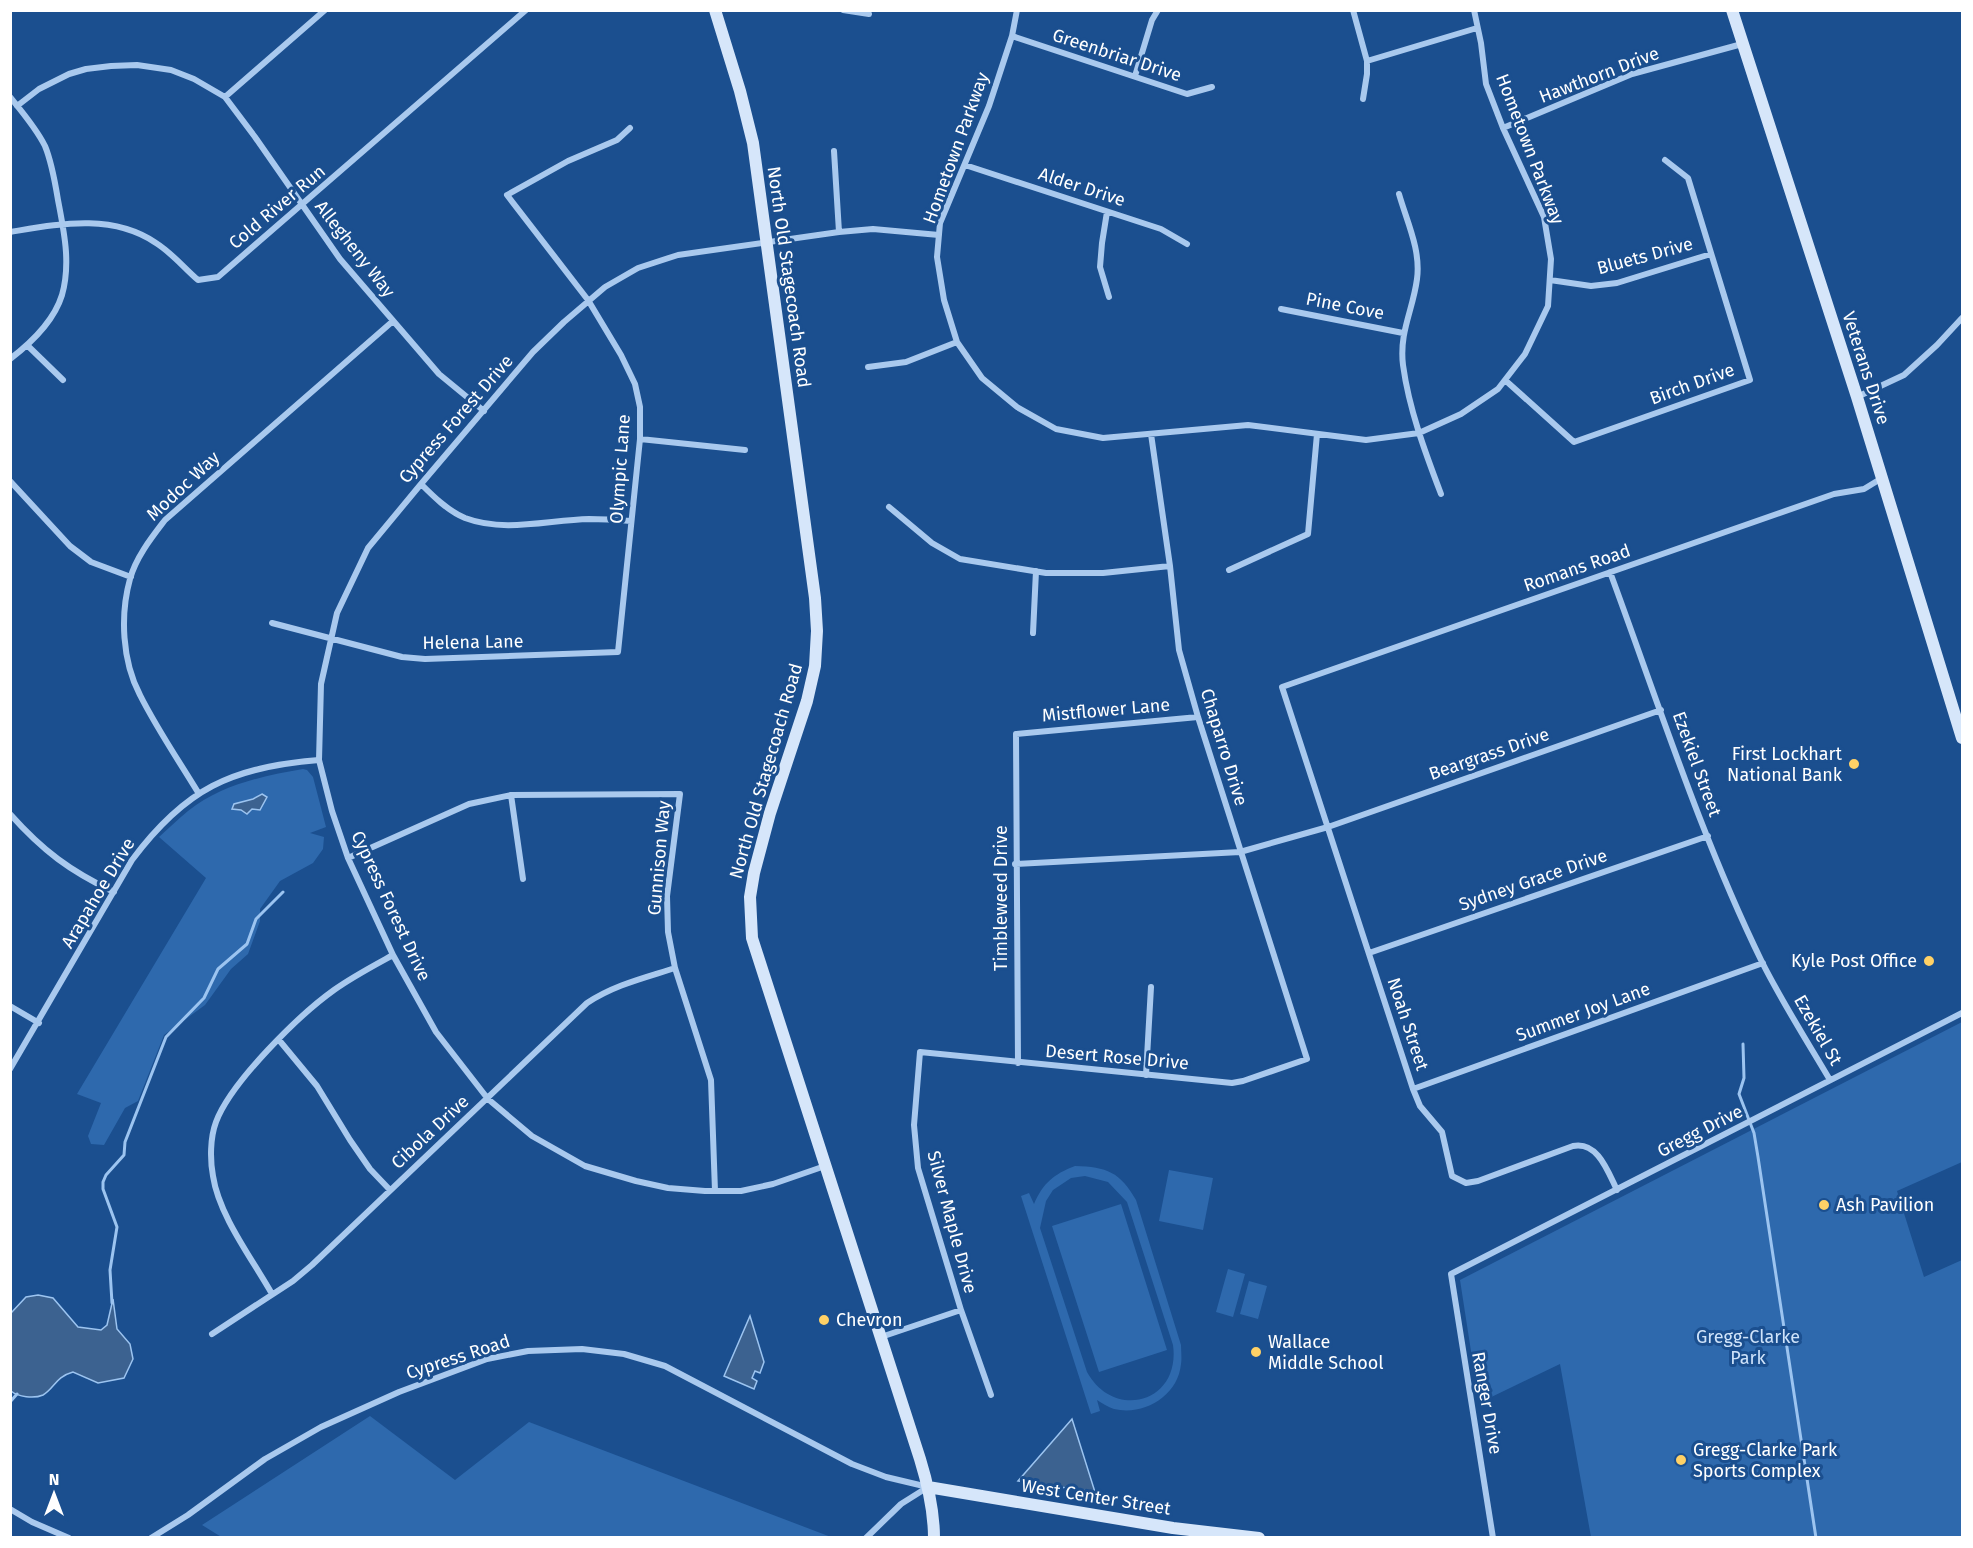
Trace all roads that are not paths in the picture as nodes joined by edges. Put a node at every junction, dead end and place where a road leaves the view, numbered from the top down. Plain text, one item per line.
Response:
1 (326, 10) edge
2 (526, 10) edge
3 (715, 10) edge
4 (843, 10) edge
5 (1017, 10) edge
6 (1158, 10) edge
7 (1353, 10) edge
8 (1474, 10) edge
9 (1732, 10) edge
10 (869, 14) dead end
11 (1478, 28) junction
12 (1012, 36) junction
13 (1742, 44) junction
14 (1367, 61) junction
15 (1136, 76) junction
16 (1212, 87) dead end
17 (225, 97) junction
18 (10, 98) edge
19 (1363, 99) dead end
20 (17, 106) junction
21 (630, 128) dead end
22 (1503, 128) junction
23 (834, 152) dead end
24 (1665, 160) dead end
25 (964, 165) junction
26 (1398, 194) dead end
27 (302, 206) junction
28 (1107, 212) junction
29 (63, 223) junction
30 (10, 232) edge
31 (839, 232) junction
32 (939, 236) junction
33 (767, 242) junction
34 (1187, 244) dead end
35 (1711, 254) junction
36 (1550, 280) junction
37 (1109, 297) dead end
38 (588, 300) junction
39 (1281, 309) dead end
40 (1962, 318) edge
41 (393, 321) junction
42 (1403, 333) junction
43 (957, 342) junction
44 (27, 345) junction
45 (10, 359) edge
46 (868, 367) dead end
47 (63, 380) dead end
48 (1505, 380) junction
49 (1857, 397) junction
50 (484, 411) junction
51 (1419, 433) junction
52 (1151, 434) junction
53 (1317, 434) junction
54 (640, 439) junction
55 (745, 450) dead end
56 (1882, 478) junction
57 (10, 481) edge
58 (420, 484) junction
59 (1441, 494) dead end
60 (889, 507) dead end
61 (631, 521) junction
62 (1170, 566) junction
63 (1229, 570) dead end
64 (1036, 572) junction
65 (1610, 572) junction
66 (130, 578) junction
67 (272, 623) dead end
68 (1033, 633) dead end
69 (332, 638) junction
70 (618, 652) joint
71 (1282, 687) joint
72 (1661, 710) junction
73 (1198, 717) junction
74 (1016, 734) joint
75 (1962, 738) edge
76 (319, 760) junction
77 (198, 794) junction
78 (511, 795) junction
79 (10, 814) edge
80 (1328, 827) junction
81 (1708, 836) junction
82 (1240, 852) junction
83 (348, 858) junction
84 (1015, 864) junction
85 (523, 879) dead end
86 (114, 892) junction
87 (1369, 953) junction
88 (393, 954) junction
89 (1763, 963) junction
90 (675, 968) junction
91 (1150, 987) dead end
92 (10, 1006) edge
93 (1962, 1013) edge
94 (39, 1023) junction
95 (279, 1040) junction
96 (920, 1052) joint
97 (1307, 1059) joint
98 (1018, 1063) junction
99 (10, 1069) edge
100 (1146, 1075) junction
101 (1830, 1080) junction
102 (1413, 1089) junction
103 (488, 1099) junction
104 (826, 1166) junction
105 (390, 1190) junction
106 (1617, 1190) junction
107 (715, 1191) junction
108 (1451, 1274) joint
109 (272, 1294) junction
110 (961, 1310) junction
111 (212, 1334) dead end
112 (881, 1337) junction
113 (991, 1395) dead end
114 (928, 1487) junction
115 (10, 1509) edge
116 (1256, 1537) edge
117 (69, 1538) edge
118 (151, 1538) edge
119 (866, 1538) edge
120 (934, 1538) edge
121 (1493, 1538) edge

1 - 17 street
2 - 27 street, Cold River Run
3 - 33 street, North Old Stagecoach Road
4 - 10 street
5 - 12 street, Hometown Parkway
6 - 15 street
7 - 14 street
8 - 11 street, Hometown Parkway
9 - 13 street, Veterans Drive
11 - 14 street
11 - 22 street, Hometown Parkway
12 - 15 street, Greenbriar Drive
12 - 25 street, Hometown Parkway
13 - 22 street, Hawthorn Drive
13 - 49 street, Veterans Drive
14 - 19 street
15 - 16 street, Greenbriar Drive
17 - 20 street, Allegheny Way
17 - 27 street, Allegheny Way
18 - 20 street
20 - 29 street
21 - 38 street, Olympic Lane
22 - 36 street, Hometown Parkway
23 - 31 street
24 - 35 street, Birch Drive
25 - 28 street, Alder Drive
25 - 32 street, Hometown Parkway
26 - 42 street
27 - 29 street, Cold River Run
27 - 41 street, Allegheny Way
28 - 34 street, Alder Drive
28 - 37 street
29 - 30 street, Cold River Run
29 - 44 street
31 - 32 street, Cypress Forest Drive
31 - 33 street, Cypress Forest Drive
32 - 43 street, Hometown Parkway
33 - 38 street, Cypress Forest Drive
33 - 104 street, North Old Stagecoach Road
35 - 36 street, Bluets Drive
35 - 48 street, Birch Drive
36 - 48 street, Hometown Parkway
38 - 50 street, Cypress Forest Drive
38 - 54 street, Olympic Lane
39 - 42 street, Pine Cove
40 - 49 street
41 - 50 street, Allegheny Way
41 - 66 street, Modoc Way
42 - 51 street
43 - 46 street
43 - 52 street, Hometown Parkway
44 - 45 street
44 - 47 street
48 - 51 street, Hometown Parkway
49 - 56 street, Veterans Drive
50 - 58 street, Cypress Forest Drive
51 - 53 street, Hometown Parkway
51 - 59 street
52 - 53 street, Hometown Parkway
52 - 62 street, Chaparro Drive
53 - 63 street
54 - 55 street
54 - 61 street, Olympic Lane
56 - 65 street, Romans Road
56 - 75 street, Veterans Drive
57 - 66 street
58 - 61 street
58 - 69 street, Cypress Forest Drive
60 - 64 street
61 - 70 street, Olympic Lane
62 - 64 street
62 - 73 street, Chaparro Drive
64 - 68 street
65 - 71 street, Romans Road
65 - 72 street, Ezekiel Street
66 - 77 street, Modoc Way
67 - 69 street, Helena Lane
69 - 70 street, Helena Lane
69 - 76 street, Cypress Forest Drive
71 - 80 street, Noah Street
72 - 80 street, Beargrass Drive
72 - 81 street, Ezekiel Street
73 - 74 street, Mistflower Lane
73 - 82 street, Chaparro Drive
74 - 84 street, Timbleweed Drive
76 - 77 street, Arapahoe Drive
76 - 83 street, Cypress Forest Drive
77 - 86 street, Arapahoe Drive
78 - 83 street, Gunnison Way
78 - 85 street
78 - 90 street, Gunnison Way
79 - 86 street
80 - 82 street, Beargrass Drive
80 - 87 street, Noah Street
81 - 87 street, Sydney Grace Drive
81 - 89 street, Ezekiel Street
82 - 84 street
82 - 97 street, Chaparro Drive
83 - 88 street, Cypress Forest Drive
84 - 98 street, Timbleweed Drive
86 - 94 street, Arapahoe Drive
87 - 102 street, Noah Street
88 - 95 street
88 - 103 street, Cypress Forest Drive
89 - 101 street, Ezekiel St
89 - 102 street, Summer Joy Lane
90 - 103 street, Cibola Drive
90 - 107 street, Gunnison Way
91 - 100 street
92 - 94 street
93 - 101 street, Gregg Drive
94 - 99 street, Arapahoe Drive
95 - 105 street
95 - 109 street
96 - 98 street, Desert Rose Drive
96 - 110 street, Silver Maple Drive
97 - 100 street, Desert Rose Drive
98 - 100 street, Desert Rose Drive
101 - 106 street, Gregg Drive
102 - 106 street, Noah Street
103 - 105 street, Cibola Drive
103 - 107 street, Cypress Forest Drive
104 - 107 street, Cypress Forest Drive
104 - 112 street, North Old Stagecoach Road
105 - 109 street, Cibola Drive
106 - 108 street, Gregg Drive
108 - 121 street, Ranger Drive
109 - 111 street, Cibola Drive
110 - 112 street
110 - 113 street, Silver Maple Drive
112 - 114 street, North Old Stagecoach Road
114 - 116 street, West Center Street
114 - 118 street, Cypress Road
114 - 119 street
114 - 120 street, North Old Stagecoach Road
115 - 117 street

